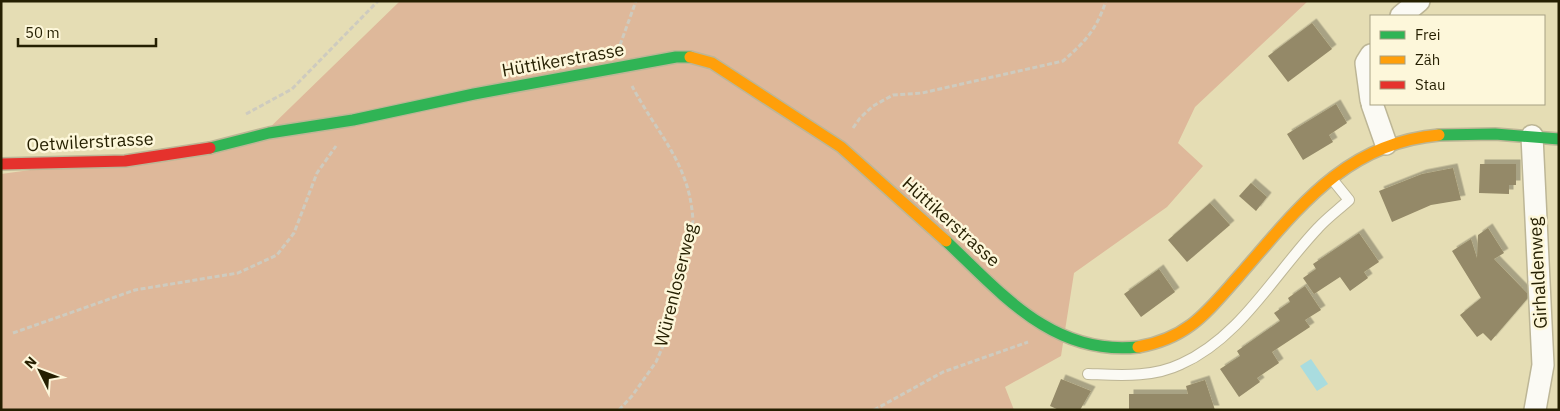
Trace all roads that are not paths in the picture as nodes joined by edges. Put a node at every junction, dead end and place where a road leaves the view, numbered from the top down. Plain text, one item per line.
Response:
1 (1419, 1) edge
2 (1402, 15) edge
3 (1370, 57) edge
4 (1370, 93) edge
5 (1372, 105) edge
6 (269, 133) joint
7 (1532, 136) junction
8 (1559, 139) edge
9 (1386, 144) junction
10 (1, 164) edge
11 (1332, 178) junction
12 (1088, 374) dead end
13 (1535, 410) edge

1 - 2 street
3 - 4 street
5 - 9 street
6 - 10 street, Oetwilerstrasse
6 - 11 street, Hüttikerstrasse
7 - 8 street, Hüttikerstrasse
7 - 9 street, Hüttikerstrasse
7 - 13 street, Girhaldenweg
9 - 11 street, Hüttikerstrasse
11 - 12 lane

